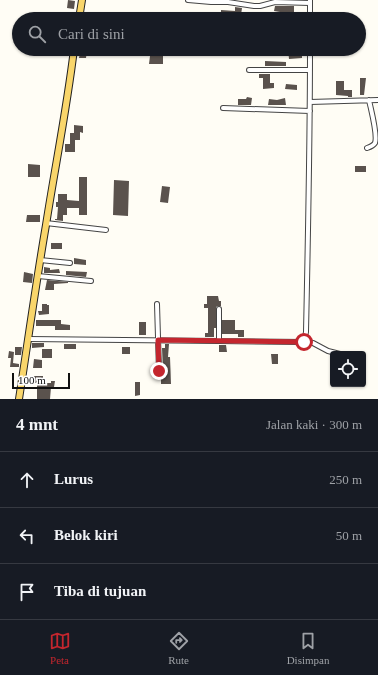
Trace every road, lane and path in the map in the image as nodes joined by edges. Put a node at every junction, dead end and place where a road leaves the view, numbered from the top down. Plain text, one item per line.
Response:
1 (82, 0) edge
2 (188, 0) edge
3 (310, 2) edge
4 (80, 12) edge
5 (73, 56) edge
6 (310, 56) edge
7 (249, 70) dead end
8 (310, 70) junction
9 (369, 100) junction
10 (378, 100) edge
11 (310, 102) junction
12 (223, 108) dead end
13 (310, 111) junction
14 (367, 148) dead end
15 (46, 223) junction
16 (106, 230) dead end
17 (40, 260) junction
18 (70, 263) dead end
19 (38, 276) junction
20 (90, 281) dead end
21 (158, 304) dead end
22 (218, 309) dead end
23 (29, 339) junction
24 (158, 340) junction
25 (219, 342) junction
26 (304, 342) junction
27 (330, 352) edge
28 (159, 371) dead end
29 (19, 399) edge

1 - 4 main road
2 - 3 street
5 - 15 main road
6 - 8 street
7 - 8 street
8 - 11 street
9 - 10 street
9 - 11 street
9 - 14 street
11 - 13 street
12 - 13 street
13 - 26 street
15 - 16 street
15 - 17 main road
17 - 18 street
17 - 19 main road
19 - 20 street
19 - 23 main road
21 - 24 street
22 - 25 street
23 - 24 street
23 - 29 main road
24 - 25 street
24 - 28 street
25 - 26 street
26 - 27 street

